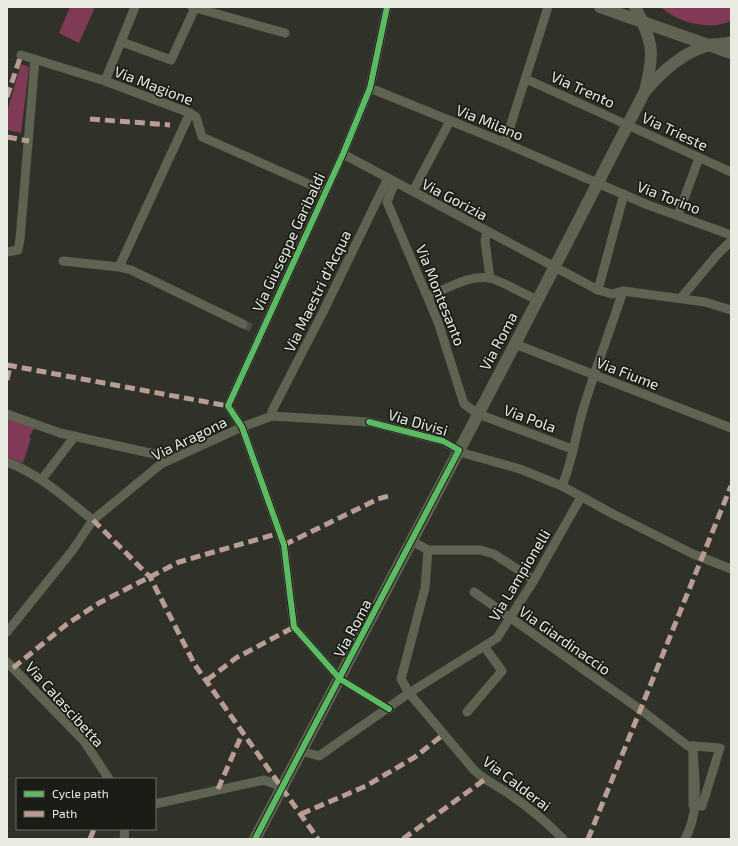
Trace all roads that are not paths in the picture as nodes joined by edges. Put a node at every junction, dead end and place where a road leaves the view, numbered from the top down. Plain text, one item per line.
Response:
1 (135, 7) edge
2 (193, 7) edge
3 (387, 7) edge
4 (548, 7) edge
5 (600, 7) edge
6 (635, 7) edge
7 (644, 22) junction
8 (285, 33) dead end
9 (122, 42) junction
10 (731, 42) edge
11 (708, 45) junction
12 (731, 53) edge
13 (21, 55) dead end
14 (35, 59) junction
15 (526, 79) junction
16 (105, 80) junction
17 (370, 88) junction
18 (645, 91) junction
19 (190, 113) junction
20 (450, 121) junction
21 (628, 125) junction
22 (505, 143) junction
23 (343, 154) junction
24 (699, 158) junction
25 (731, 172) edge
26 (391, 180) junction
27 (598, 182) junction
28 (325, 191) junction
29 (413, 191) junction
30 (624, 194) junction
31 (678, 215) junction
32 (487, 232) junction
33 (731, 235) edge
34 (731, 241) edge
35 (7, 252) edge
36 (62, 261) dead end
37 (119, 267) junction
38 (554, 268) junction
39 (490, 278) junction
40 (598, 290) junction
41 (623, 291) junction
42 (428, 297) junction
43 (680, 298) junction
44 (538, 300) junction
45 (731, 310) edge
46 (244, 324) tunnel mouth
47 (515, 344) junction
48 (595, 375) junction
49 (7, 414) edge
50 (478, 414) junction
51 (272, 416) junction
52 (242, 427) junction
53 (731, 428) edge
54 (75, 436) junction
55 (572, 449) junction
56 (459, 450) junction
57 (172, 458) junction
58 (7, 462) edge
59 (42, 479) junction
60 (562, 486) junction
61 (581, 497) junction
62 (93, 520) junction
63 (412, 541) junction
64 (428, 550) junction
65 (731, 569) edge
66 (534, 580) junction
67 (474, 592) dead end
68 (510, 618) junction
69 (8, 630) edge
70 (484, 646) junction
71 (10, 665) edge
72 (340, 679) junction
73 (409, 693) junction
74 (388, 709) junction
75 (467, 712) dead end
76 (692, 746) junction
77 (301, 751) junction
78 (108, 778) edge
79 (282, 787) junction
80 (156, 804) edge
81 (696, 806) junction
82 (687, 835) edge
83 (255, 839) edge
84 (563, 839) edge

1 - 9 street
2 - 8 street
2 - 9 street
3 - 17 street, Via Giuseppe Garibaldi
4 - 15 street
5 - 7 street
6 - 7 street
7 - 11 street
7 - 18 street
9 - 16 street
10 - 11 street
11 - 12 street
11 - 18 street
13 - 14 street, Via Magione
14 - 16 street, Via Magione
14 - 35 street
15 - 21 street, Via Trento
15 - 22 street
16 - 19 street, Via Magione
17 - 20 street, Via Milano
17 - 23 street, Via Giuseppe Garibaldi
18 - 21 street, Via Roma
19 - 28 street, Via Magione
19 - 37 street
20 - 22 street, Via Milano
20 - 29 street
21 - 24 street, Via Trieste
21 - 27 street, Via Roma
22 - 27 street, Via Milano
23 - 26 street, Via Gorizia
23 - 28 street, Via Giuseppe Garibaldi
24 - 25 street, Via Trieste
24 - 31 street
26 - 29 street, Via Gorizia
26 - 42 street, Via Montesanto
26 - 51 street, Via Maestri d'Acqua
27 - 30 street, Via Torino
27 - 38 street, Via Roma
28 - 52 street, Via Giuseppe Garibaldi
29 - 32 street, Via Gorizia
30 - 31 street, Via Torino
30 - 40 street
31 - 33 street, Via Torino
32 - 38 street, Via Gorizia
32 - 39 street
34 - 43 street
36 - 37 street
37 - 46 street
38 - 40 street, Via Gorizia
38 - 44 street, Via Roma
39 - 42 street
39 - 44 street
40 - 41 street, Via Gorizia
41 - 43 street, Via Gorizia
41 - 48 street
42 - 50 street, Via Montesanto
43 - 45 street, Via Gorizia
44 - 47 street, Via Roma
47 - 48 street, Via Fiume
47 - 50 street, Via Roma
48 - 53 street, Via Fiume
48 - 55 street
49 - 54 street
50 - 55 street, Via Pola
50 - 56 street, Via Roma
51 - 52 street, Via Divisi
51 - 56 street, Via Divisi
52 - 57 street, Via Aragona
52 - 72 street
54 - 57 street
54 - 59 street
55 - 60 street
56 - 60 street, Via Divisi
56 - 63 street, Via Roma
57 - 62 street, Via Aragona
58 - 59 street
59 - 62 street
60 - 61 street, Via Divisi
61 - 65 street, Via Divisi
61 - 66 street, Via Lampionelli
62 - 69 street, Via Aragona
63 - 64 street
63 - 72 street, Via Roma
64 - 66 street
64 - 73 street
66 - 68 street, Via Lampionelli
67 - 68 street, Via Giardinaccio
68 - 70 street, Via Lampionelli
68 - 76 street, Via Giardinaccio
70 - 73 street, Via Lampionelli
70 - 75 street
71 - 78 street, Via Calascibetta
72 - 74 street
72 - 77 street, Via Roma
73 - 74 street, Via Lampionelli
73 - 84 street, Via Calderai
74 - 77 street, Via Lampionelli
76 - 81 street
76 - 81 street
77 - 79 street, Via Roma
79 - 80 street
79 - 83 street, Via Roma
81 - 82 street

